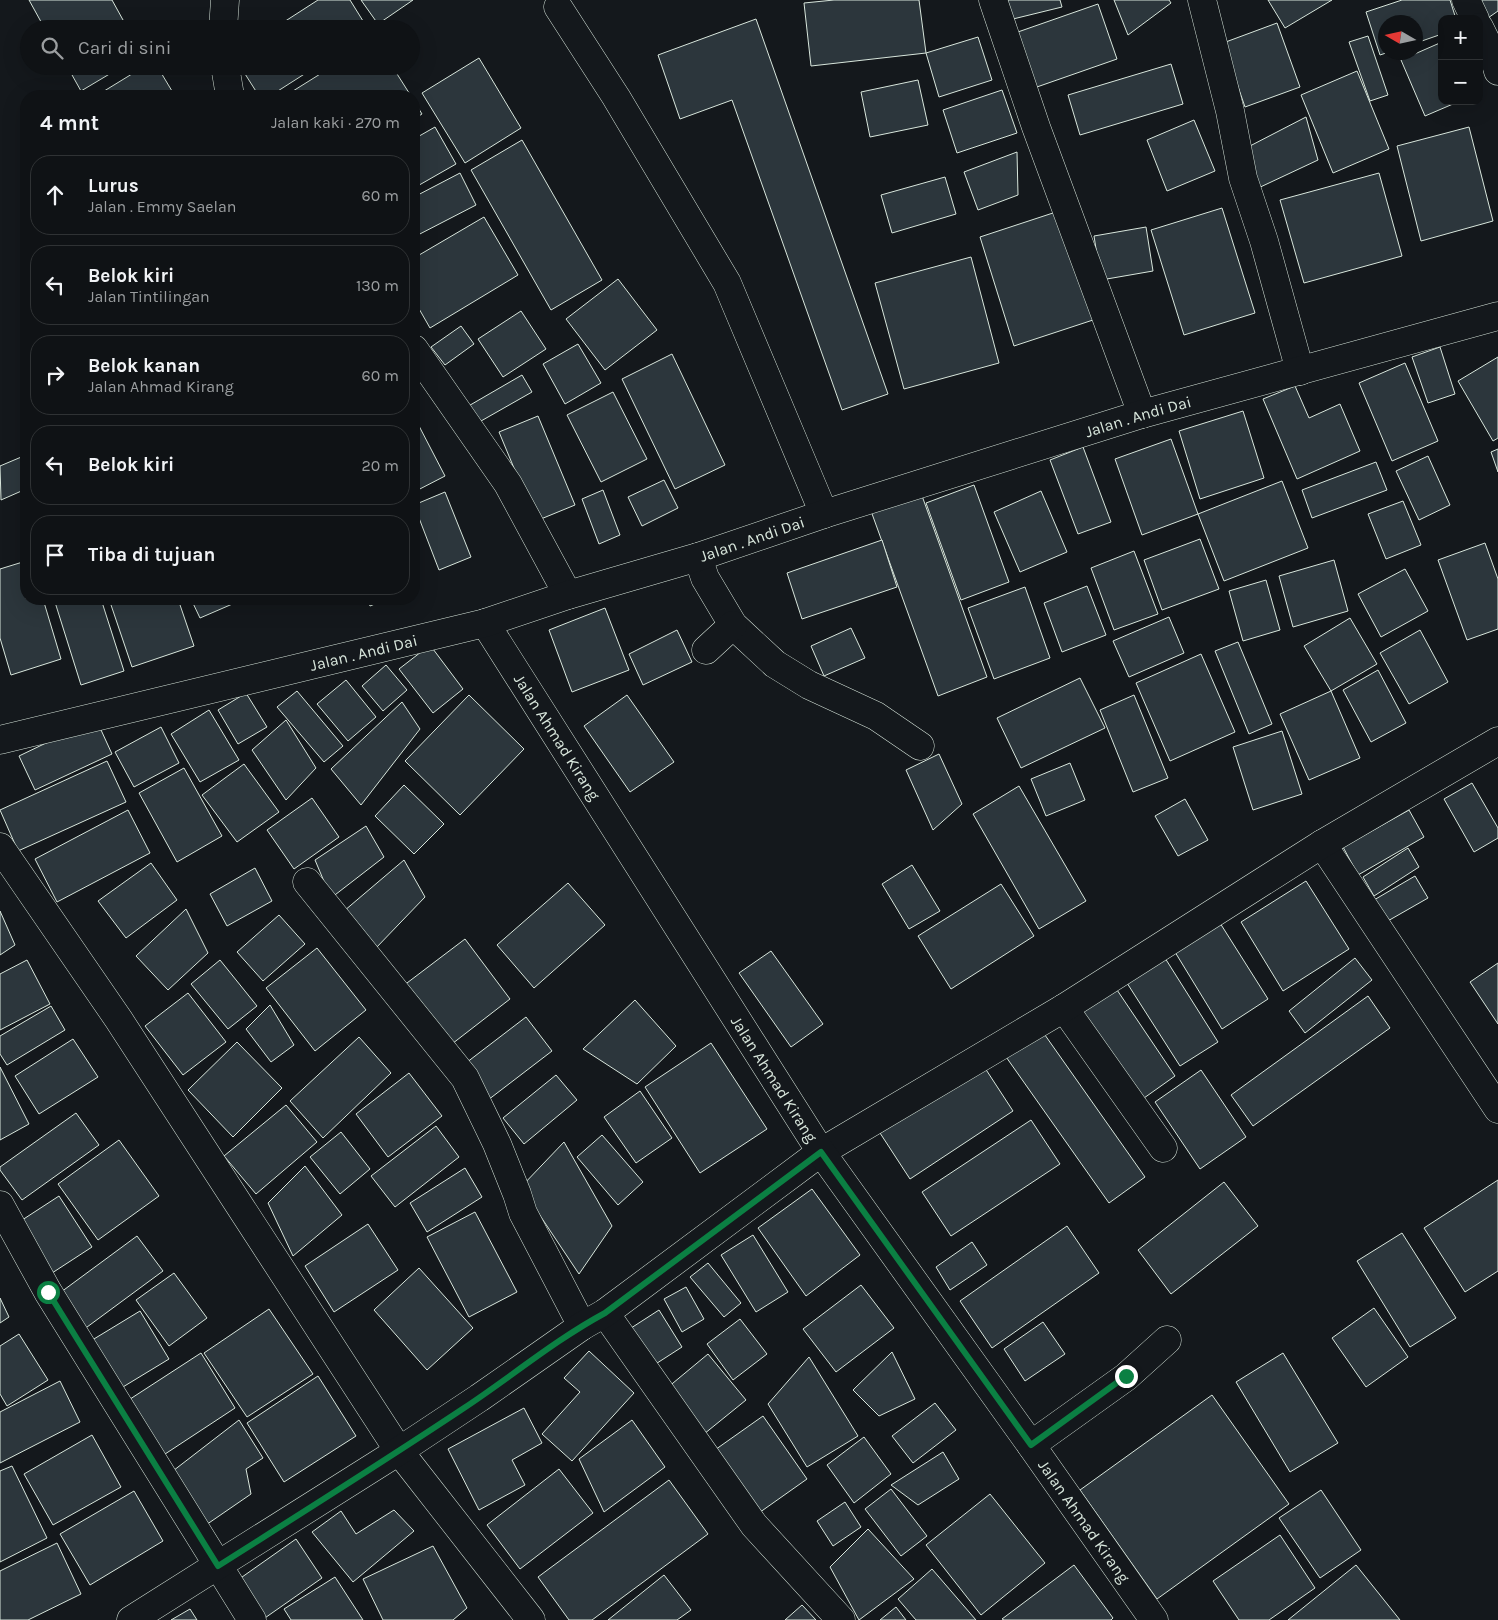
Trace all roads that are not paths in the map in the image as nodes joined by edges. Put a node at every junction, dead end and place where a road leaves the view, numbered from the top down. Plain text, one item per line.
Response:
1 (225, 0) edge
2 (993, 0) edge
3 (1202, 0) edge
4 (1466, 0) edge
5 (558, 7) dead end
6 (1473, 15) edge
7 (224, 20) edge
8 (1488, 38) edge
9 (1498, 72) edge
10 (226, 75) edge
11 (229, 90) edge
12 (1498, 316) edge
13 (420, 357) edge
14 (1300, 371) junction
15 (1142, 414) junction
16 (824, 514) junction
17 (698, 557) junction
18 (568, 595) junction
19 (485, 623) junction
20 (733, 625) junction
21 (706, 650) dead end
22 (0, 740) edge
23 (1498, 741) edge
24 (920, 746) dead end
25 (1322, 844) junction
26 (0, 846) edge
27 (307, 882) dead end
28 (1064, 1008) junction
29 (1498, 1109) edge
30 (1163, 1148) dead end
31 (821, 1152) junction
32 (0, 1204) edge
33 (594, 1320) junction
34 (1167, 1340) dead end
35 (1031, 1445) junction
36 (399, 1451) junction
37 (218, 1566) junction
38 (131, 1620) edge
39 (252, 1620) edge
40 (531, 1620) edge
41 (840, 1620) edge
42 (1154, 1620) edge

1 - 7 main road
2 - 15 main road
3 - 14 main road
4 - 6 main road
5 - 16 main road
8 - 9 main road
10 - 11 main road
12 - 14 main road, Jalan . Andi Dai
13 - 18 main road
14 - 15 main road, Jalan . Andi Dai
15 - 16 main road, Jalan . Andi Dai
16 - 17 main road, Jalan . Andi Dai
17 - 18 main road, Jalan . Andi Dai
17 - 20 main road
18 - 19 main road, Jalan . Andi Dai
19 - 22 main road, Jalan . Andi Dai
19 - 31 main road, Jalan Ahmad Kirang
20 - 21 main road
20 - 24 main road
23 - 25 main road
25 - 28 main road
25 - 29 main road
26 - 36 main road
27 - 33 main road
28 - 30 main road
28 - 31 main road
31 - 33 main road
31 - 35 main road, Jalan Ahmad Kirang
32 - 37 main road
33 - 36 main road
33 - 41 main road
34 - 35 main road
35 - 42 main road, Jalan Ahmad Kirang
36 - 37 main road
36 - 40 main road
37 - 38 main road
37 - 39 main road

